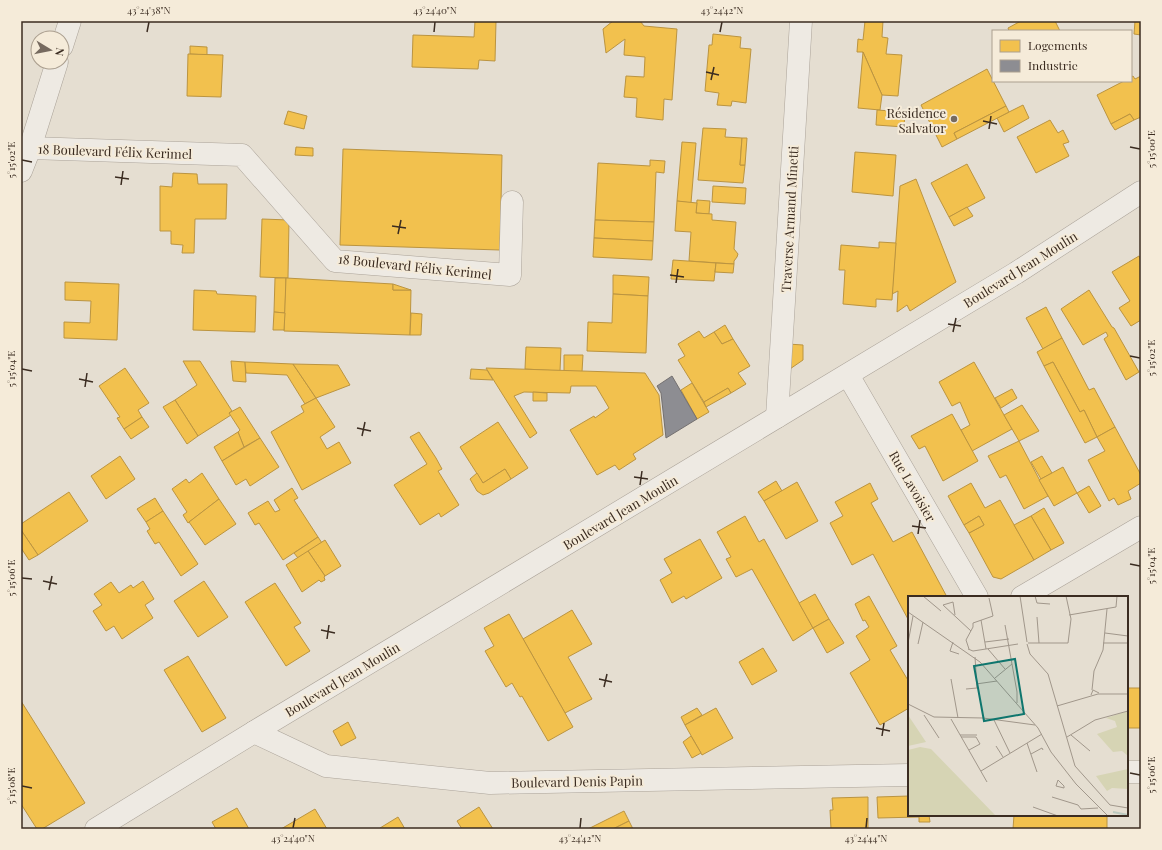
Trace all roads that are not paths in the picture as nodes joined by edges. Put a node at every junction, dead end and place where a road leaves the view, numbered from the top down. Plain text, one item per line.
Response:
1 (800, 21) edge
2 (54, 70) edge
3 (30, 148) junction
4 (21, 171) edge
5 (1141, 192) edge
6 (512, 202) dead end
7 (848, 375) junction
8 (777, 417) junction
9 (1141, 527) edge
10 (976, 596) edge
11 (1024, 596) edge
12 (254, 732) junction
13 (1128, 772) edge
14 (1141, 772) edge
15 (908, 774) edge
16 (96, 829) edge

1 - 8 street, Traverse Armand Minetti
2 - 3 street
3 - 4 street
3 - 6 street, 18 Boulevard Félix Kerimel
5 - 7 street, Boulevard Jean Moulin
7 - 8 street, Boulevard Jean Moulin
7 - 10 street, Rue Lavoisier
8 - 12 street, Boulevard Jean Moulin
9 - 11 street
12 - 15 street, Boulevard Denis Papin
12 - 16 street, Boulevard Jean Moulin
13 - 14 street

